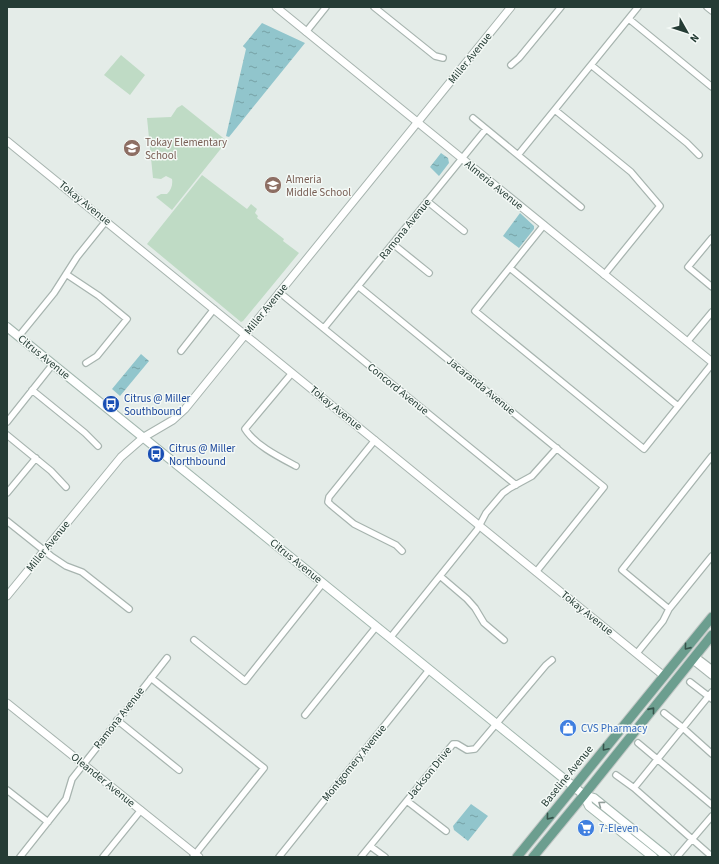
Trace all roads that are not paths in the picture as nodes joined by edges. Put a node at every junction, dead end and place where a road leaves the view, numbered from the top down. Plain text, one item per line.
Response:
1 (276, 7) edge
2 (326, 7) edge
3 (374, 7) edge
4 (511, 7) edge
5 (561, 7) edge
6 (638, 7) edge
7 (707, 7) edge
8 (712, 11) edge
9 (628, 19) junction
10 (306, 32) junction
11 (443, 58) dead end
12 (511, 65) dead end
13 (591, 65) junction
14 (712, 87) edge
15 (555, 110) junction
16 (473, 118) dead end
17 (418, 122) junction
18 (486, 129) junction
19 (7, 140) edge
20 (518, 155) junction
21 (699, 155) dead end
22 (462, 158) junction
23 (427, 201) junction
24 (581, 207) dead end
25 (106, 221) junction
26 (544, 225) junction
27 (464, 232) dead end
28 (712, 238) edge
29 (392, 244) junction
30 (510, 268) junction
31 (66, 274) junction
32 (429, 274) dead end
33 (604, 275) junction
34 (358, 286) junction
35 (712, 287) edge
36 (279, 292) junction
37 (214, 309) junction
38 (712, 312) edge
39 (7, 327) edge
40 (324, 328) junction
41 (245, 334) junction
42 (19, 336) junction
43 (687, 342) junction
44 (181, 351) dead end
45 (86, 363) dead end
46 (712, 363) edge
47 (52, 364) junction
48 (292, 372) junction
49 (32, 390) junction
50 (678, 406) junction
51 (7, 422) edge
52 (7, 435) edge
53 (144, 437) junction
54 (375, 440) junction
55 (98, 446) dead end
56 (557, 448) junction
57 (712, 456) edge
58 (36, 458) junction
59 (296, 466) dead end
60 (516, 485) junction
61 (66, 487) dead end
62 (7, 494) edge
63 (7, 521) edge
64 (479, 526) junction
65 (44, 550) junction
66 (402, 551) dead end
67 (712, 556) edge
68 (536, 572) junction
69 (440, 576) junction
70 (323, 583) junction
71 (7, 596) edge
72 (129, 609) dead end
73 (669, 609) junction
74 (712, 617) edge
75 (376, 626) junction
76 (712, 635) edge
77 (390, 638) junction
78 (194, 640) dead end
79 (504, 640) dead end
80 (637, 654) junction
81 (167, 658) dead end
82 (693, 658) junction
83 (552, 660) dead end
84 (712, 669) edge
85 (429, 670) junction
86 (664, 676) junction
87 (712, 676) edge
88 (151, 678) junction
89 (690, 682) dead end
90 (711, 696) edge
91 (7, 703) edge
92 (664, 713) dead end
93 (305, 716) dead end
94 (117, 720) junction
95 (496, 724) junction
96 (683, 728) junction
97 (638, 743) dead end
98 (712, 754) edge
99 (657, 758) junction
100 (83, 764) junction
101 (179, 770) dead end
102 (616, 775) dead end
103 (573, 787) junction
104 (634, 788) junction
105 (7, 790) edge
106 (584, 795) junction
107 (407, 801) junction
108 (712, 805) edge
109 (141, 810) junction
110 (712, 816) edge
111 (48, 822) junction
112 (446, 831) dead end
113 (692, 839) junction
114 (370, 846) junction
115 (709, 854) dead end
116 (196, 856) edge
117 (20, 857) edge
118 (103, 857) edge
119 (279, 857) edge
120 (361, 857) edge
121 (384, 857) edge
122 (517, 857) edge
123 (533, 857) edge
124 (653, 857) edge
125 (667, 857) edge
126 (677, 857) edge

1 - 10 street, Almeria Avenue
2 - 10 street
3 - 11 street
4 - 17 street, Miller Avenue
5 - 12 street
6 - 9 street
7 - 8 street
9 - 13 street
9 - 14 street
10 - 17 street, Almeria Avenue
13 - 15 street
13 - 21 street
15 - 20 street
15 - 33 street
16 - 18 street
17 - 22 street, Almeria Avenue
17 - 36 street, Miller Avenue
18 - 20 street
18 - 22 street, Ramona Avenue
19 - 25 street, Tokay Avenue
20 - 24 street
22 - 23 street, Ramona Avenue
22 - 26 street, Almeria Avenue
23 - 27 street
23 - 29 street, Ramona Avenue
25 - 31 street
25 - 37 street, Tokay Avenue
26 - 30 street
26 - 33 street, Almeria Avenue
28 - 35 street
29 - 32 street
29 - 34 street, Ramona Avenue
30 - 50 street
30 - 50 street
31 - 42 street
31 - 45 street
33 - 43 street, Almeria Avenue
34 - 40 street, Ramona Avenue
34 - 56 street, Jacaranda Avenue
36 - 40 street, Concord Avenue
36 - 41 street, Miller Avenue
37 - 41 street, Tokay Avenue
37 - 44 street
38 - 43 street
39 - 42 main road, Citrus Avenue
40 - 60 street, Concord Avenue
41 - 48 street, Tokay Avenue
41 - 53 street, Miller Avenue
42 - 47 main road, Citrus Avenue
43 - 46 street, Almeria Avenue
46 - 50 street
47 - 49 street
47 - 53 main road, Citrus Avenue
48 - 54 street, Tokay Avenue
48 - 59 street
49 - 51 street
49 - 55 street
52 - 58 street
53 - 65 street, Miller Avenue
53 - 70 main road, Citrus Avenue
54 - 64 street, Tokay Avenue
54 - 66 street
56 - 60 street
56 - 68 street, Jacaranda Avenue
57 - 73 street
58 - 61 street
58 - 62 street
60 - 64 street
63 - 65 street
64 - 68 street, Tokay Avenue
64 - 69 street
65 - 71 street, Miller Avenue
65 - 72 street
67 - 73 street
68 - 80 street, Tokay Avenue
69 - 77 street
69 - 79 street
70 - 75 main road, Citrus Avenue
70 - 78 street
73 - 80 street
74 -> 86 main road, Baseline Avenue
75 - 77 main road, Citrus Avenue
75 - 93 street
76 - 82 main road
77 - 85 main road, Citrus Avenue
80 - 86 street, Tokay Avenue
81 - 88 street, Ramona Avenue
82 - 84 street
82 - 87 street
106 -> 82 main road
83 - 95 street, Jackson Drive
85 - 95 main road, Citrus Avenue
85 - 119 street, Montgomery Avenue
86 -> 103 main road, Baseline Avenue
88 - 94 street, Ramona Avenue
88 - 116 street
89 - 90 street
90 - 96 street
91 - 100 street, Oleander Avenue
92 - 96 street
94 - 100 street, Ramona Avenue
94 - 101 street
95 - 103 main road, Citrus Avenue
95 - 107 street, Jackson Drive
96 - 98 street
96 - 99 street
97 - 99 street
99 - 104 street
99 - 108 street
100 - 109 street, Oleander Avenue
100 - 111 street, Ramona Avenue
102 - 104 street
103 - 106 main road, Citrus Avenue
103 -> 122 main road, Baseline Avenue
104 - 113 street
105 - 111 street
106 - 123 main road
106 - 124 main road, Citrus Avenue
125 -> 106 main road, Citrus Avenue
107 - 112 street
107 - 114 street, Jackson Drive
109 - 116 street, Oleander Avenue
109 - 118 street
110 - 113 street
111 - 117 street, Ramona Avenue
113 - 115 street
113 - 126 street
114 - 120 street, Jackson Drive
114 - 121 street

